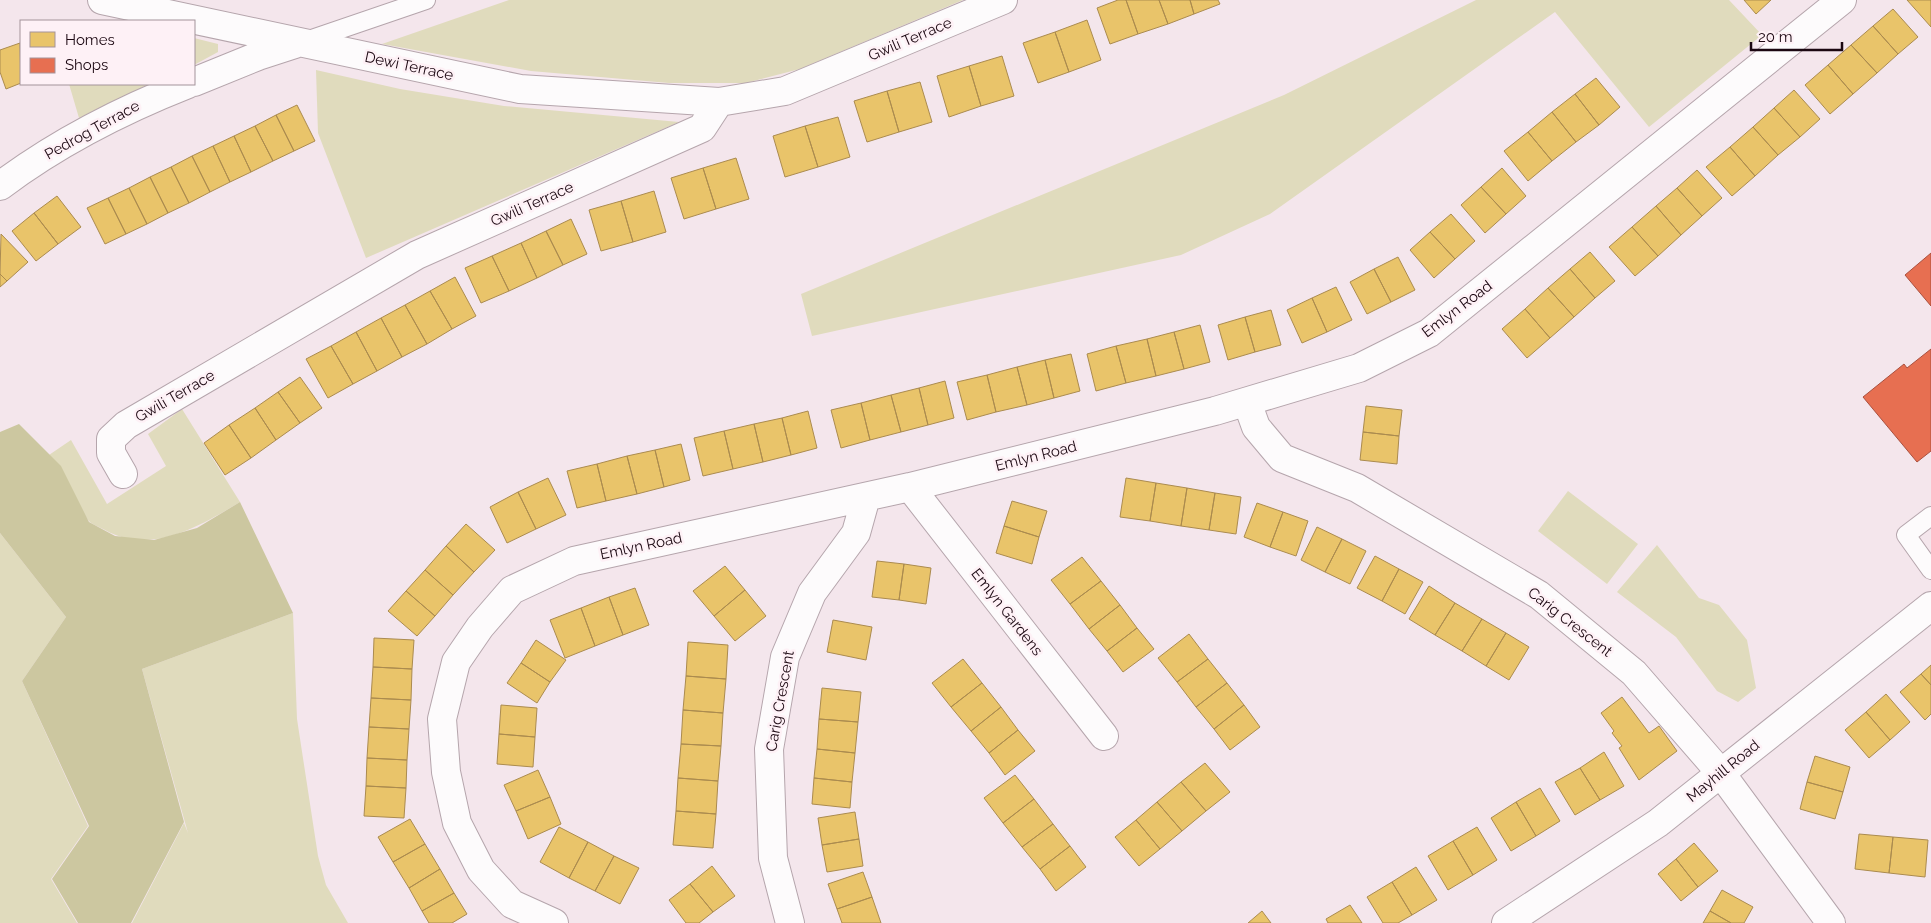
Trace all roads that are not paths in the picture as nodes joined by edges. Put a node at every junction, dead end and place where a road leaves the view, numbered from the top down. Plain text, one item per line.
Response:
1 (102, 0) edge
2 (426, 0) edge
3 (1004, 0) edge
4 (1842, 0) edge
5 (193, 20) edge
6 (195, 21) edge
7 (297, 43) junction
8 (195, 82) edge
9 (186, 85) edge
10 (720, 102) junction
11 (0, 186) edge
12 (1247, 402) junction
13 (123, 474) dead end
14 (910, 488) junction
15 (866, 496) junction
16 (1931, 516) edge
17 (1931, 570) edge
18 (1931, 606) edge
19 (1104, 736) dead end
20 (1720, 772) junction
21 (554, 923) edge
22 (790, 923) edge
23 (1506, 923) edge
24 (1831, 923) edge

1 - 5 street, Dewi Terrace
2 - 7 lane
3 - 10 street, Gwili Terrace
4 - 12 street, Emlyn Road
6 - 7 street, Dewi Terrace
7 - 8 street
7 - 10 street, Dewi Terrace
9 - 11 street, Pedrog Terrace
10 - 13 street, Gwili Terrace
12 - 14 street, Emlyn Road
12 - 20 street, Carig Crescent
14 - 15 street, Emlyn Road
14 - 19 street, Emlyn Gardens
15 - 21 street, Emlyn Road
15 - 22 street, Carig Crescent
16 - 17 lane
18 - 20 street, Mayhill Road
20 - 23 street, Mayhill Road
20 - 24 street, Carig Crescent

